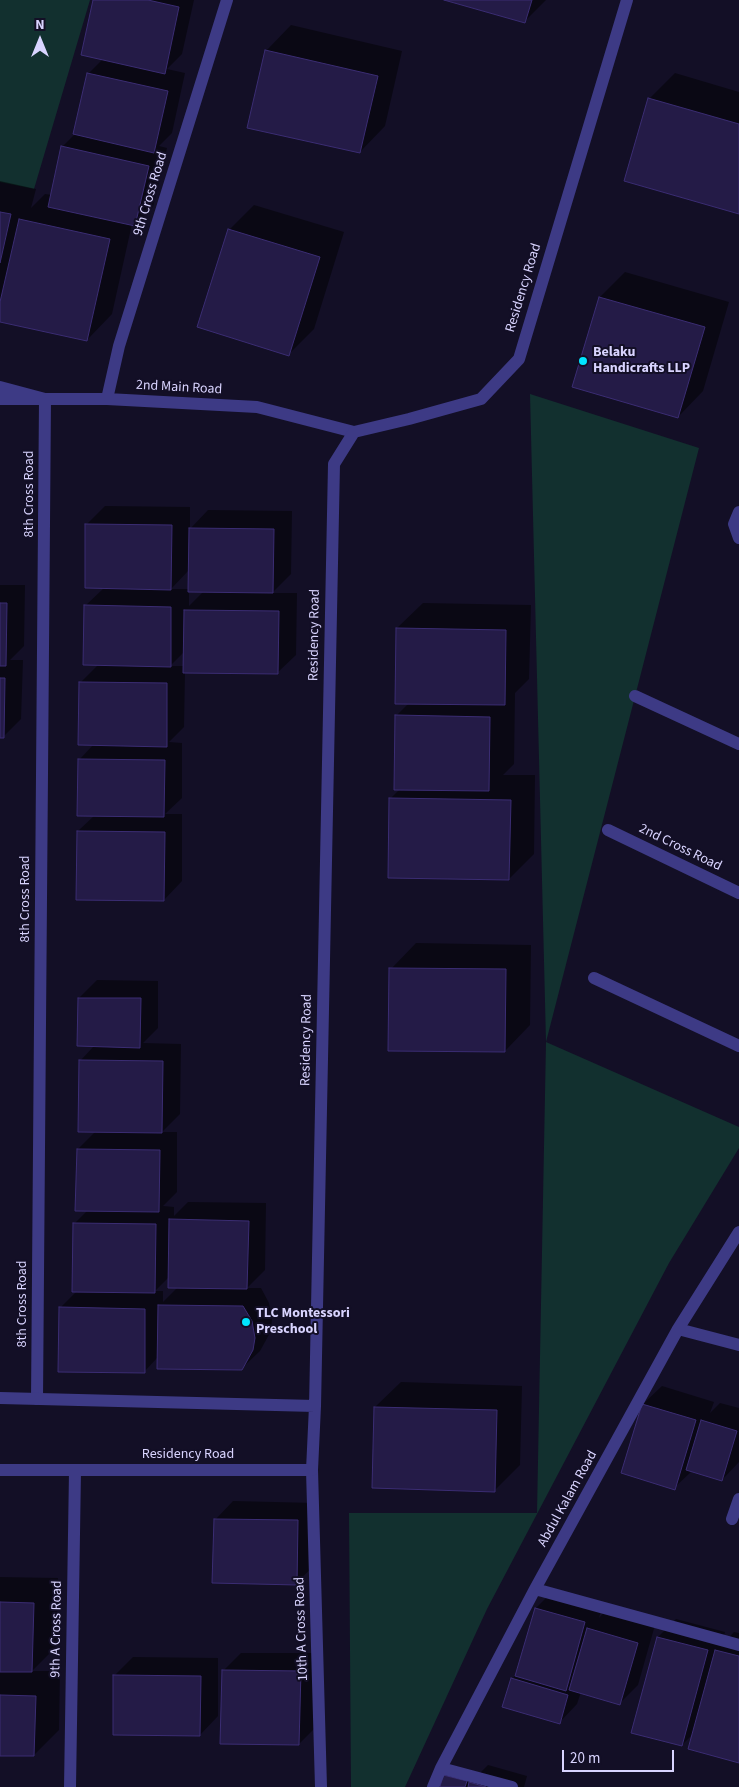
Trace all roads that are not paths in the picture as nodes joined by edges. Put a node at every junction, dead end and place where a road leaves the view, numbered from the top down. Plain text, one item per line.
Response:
1 (227, 0) edge
2 (626, 0) edge
3 (0, 387) edge
4 (0, 399) edge
5 (45, 399) junction
6 (106, 399) junction
7 (354, 432) junction
8 (739, 512) edge
9 (739, 538) edge
10 (635, 696) dead end
11 (739, 744) edge
12 (608, 830) dead end
13 (739, 893) edge
14 (594, 978) dead end
15 (739, 1046) edge
16 (739, 1232) edge
17 (678, 1329) junction
18 (739, 1345) edge
19 (0, 1398) edge
20 (37, 1399) junction
21 (315, 1406) junction
22 (0, 1470) edge
23 (312, 1470) junction
24 (75, 1471) junction
25 (739, 1499) edge
26 (732, 1519) dead end
27 (535, 1589) junction
28 (739, 1645) edge
29 (441, 1768) junction
30 (70, 1787) edge
31 (321, 1787) edge
32 (433, 1787) edge
33 (512, 1787) edge

1 - 6 street, 9th Cross Road
2 - 7 street, Residency Road
3 - 5 street, 2nd Main Road
4 - 5 street
5 - 6 street, 2nd Main Road
5 - 20 street, 8th Cross Road
6 - 7 street, 2nd Main Road
7 - 21 street, Residency Road
8 - 9 street
10 - 11 street
12 - 13 street, 2nd Cross Road
14 - 15 street
16 - 17 street, Abdul Kalam Road
17 - 18 street
17 - 27 street, Abdul Kalam Road
19 - 20 street
20 - 21 street
21 - 23 street, Residency Road
22 - 24 street, Residency Road
23 - 24 street, Residency Road
23 - 31 street, 10th A Cross Road
24 - 30 street, 9th A Cross Road
25 - 26 street
27 - 28 street
27 - 29 street, Abdul Kalam Road
29 - 32 street, Abdul Kalam Road
29 - 33 street

